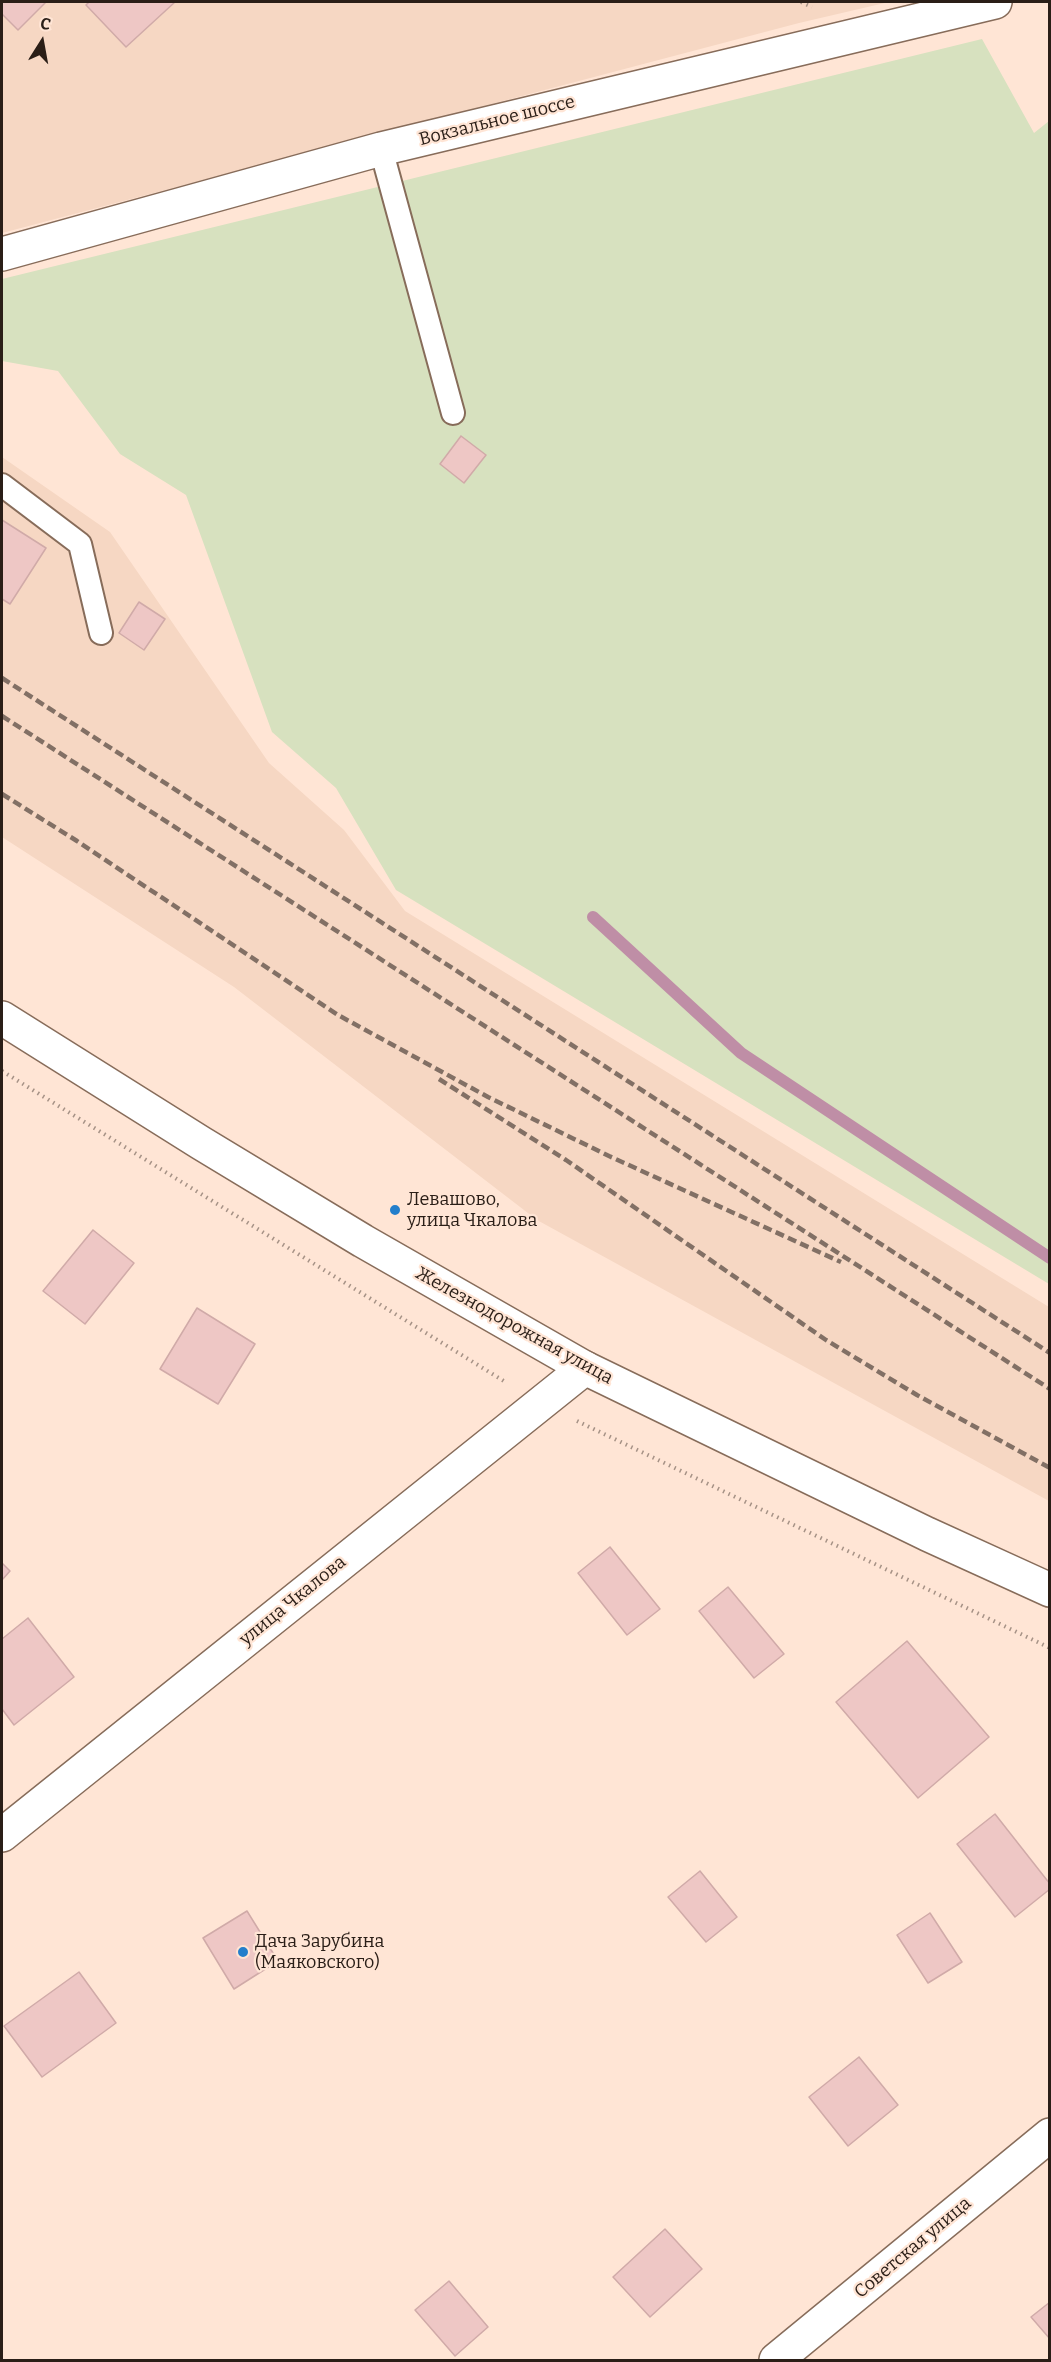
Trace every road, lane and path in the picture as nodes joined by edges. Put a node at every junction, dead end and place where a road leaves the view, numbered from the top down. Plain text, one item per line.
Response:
1 (996, 2) edge
2 (918, 10) edge
3 (381, 149) junction
4 (2, 254) edge
5 (453, 413) dead end
6 (2, 485) edge
7 (101, 633) dead end
8 (2, 1018) edge
9 (585, 1368) junction
10 (1050, 1590) edge
11 (2, 1835) edge
12 (1050, 2135) edge
13 (776, 2361) edge

1 - 2 street, Вокзальное шоссе
2 - 3 street, Вокзальное шоссе
3 - 4 street, Вокзальное шоссе
3 - 5 lane
6 - 7 lane
8 - 9 street, Железнодорожная улица
9 - 10 street, Железнодорожная улица
9 - 11 street, улица Чкалова
12 - 13 street, Советская улица

